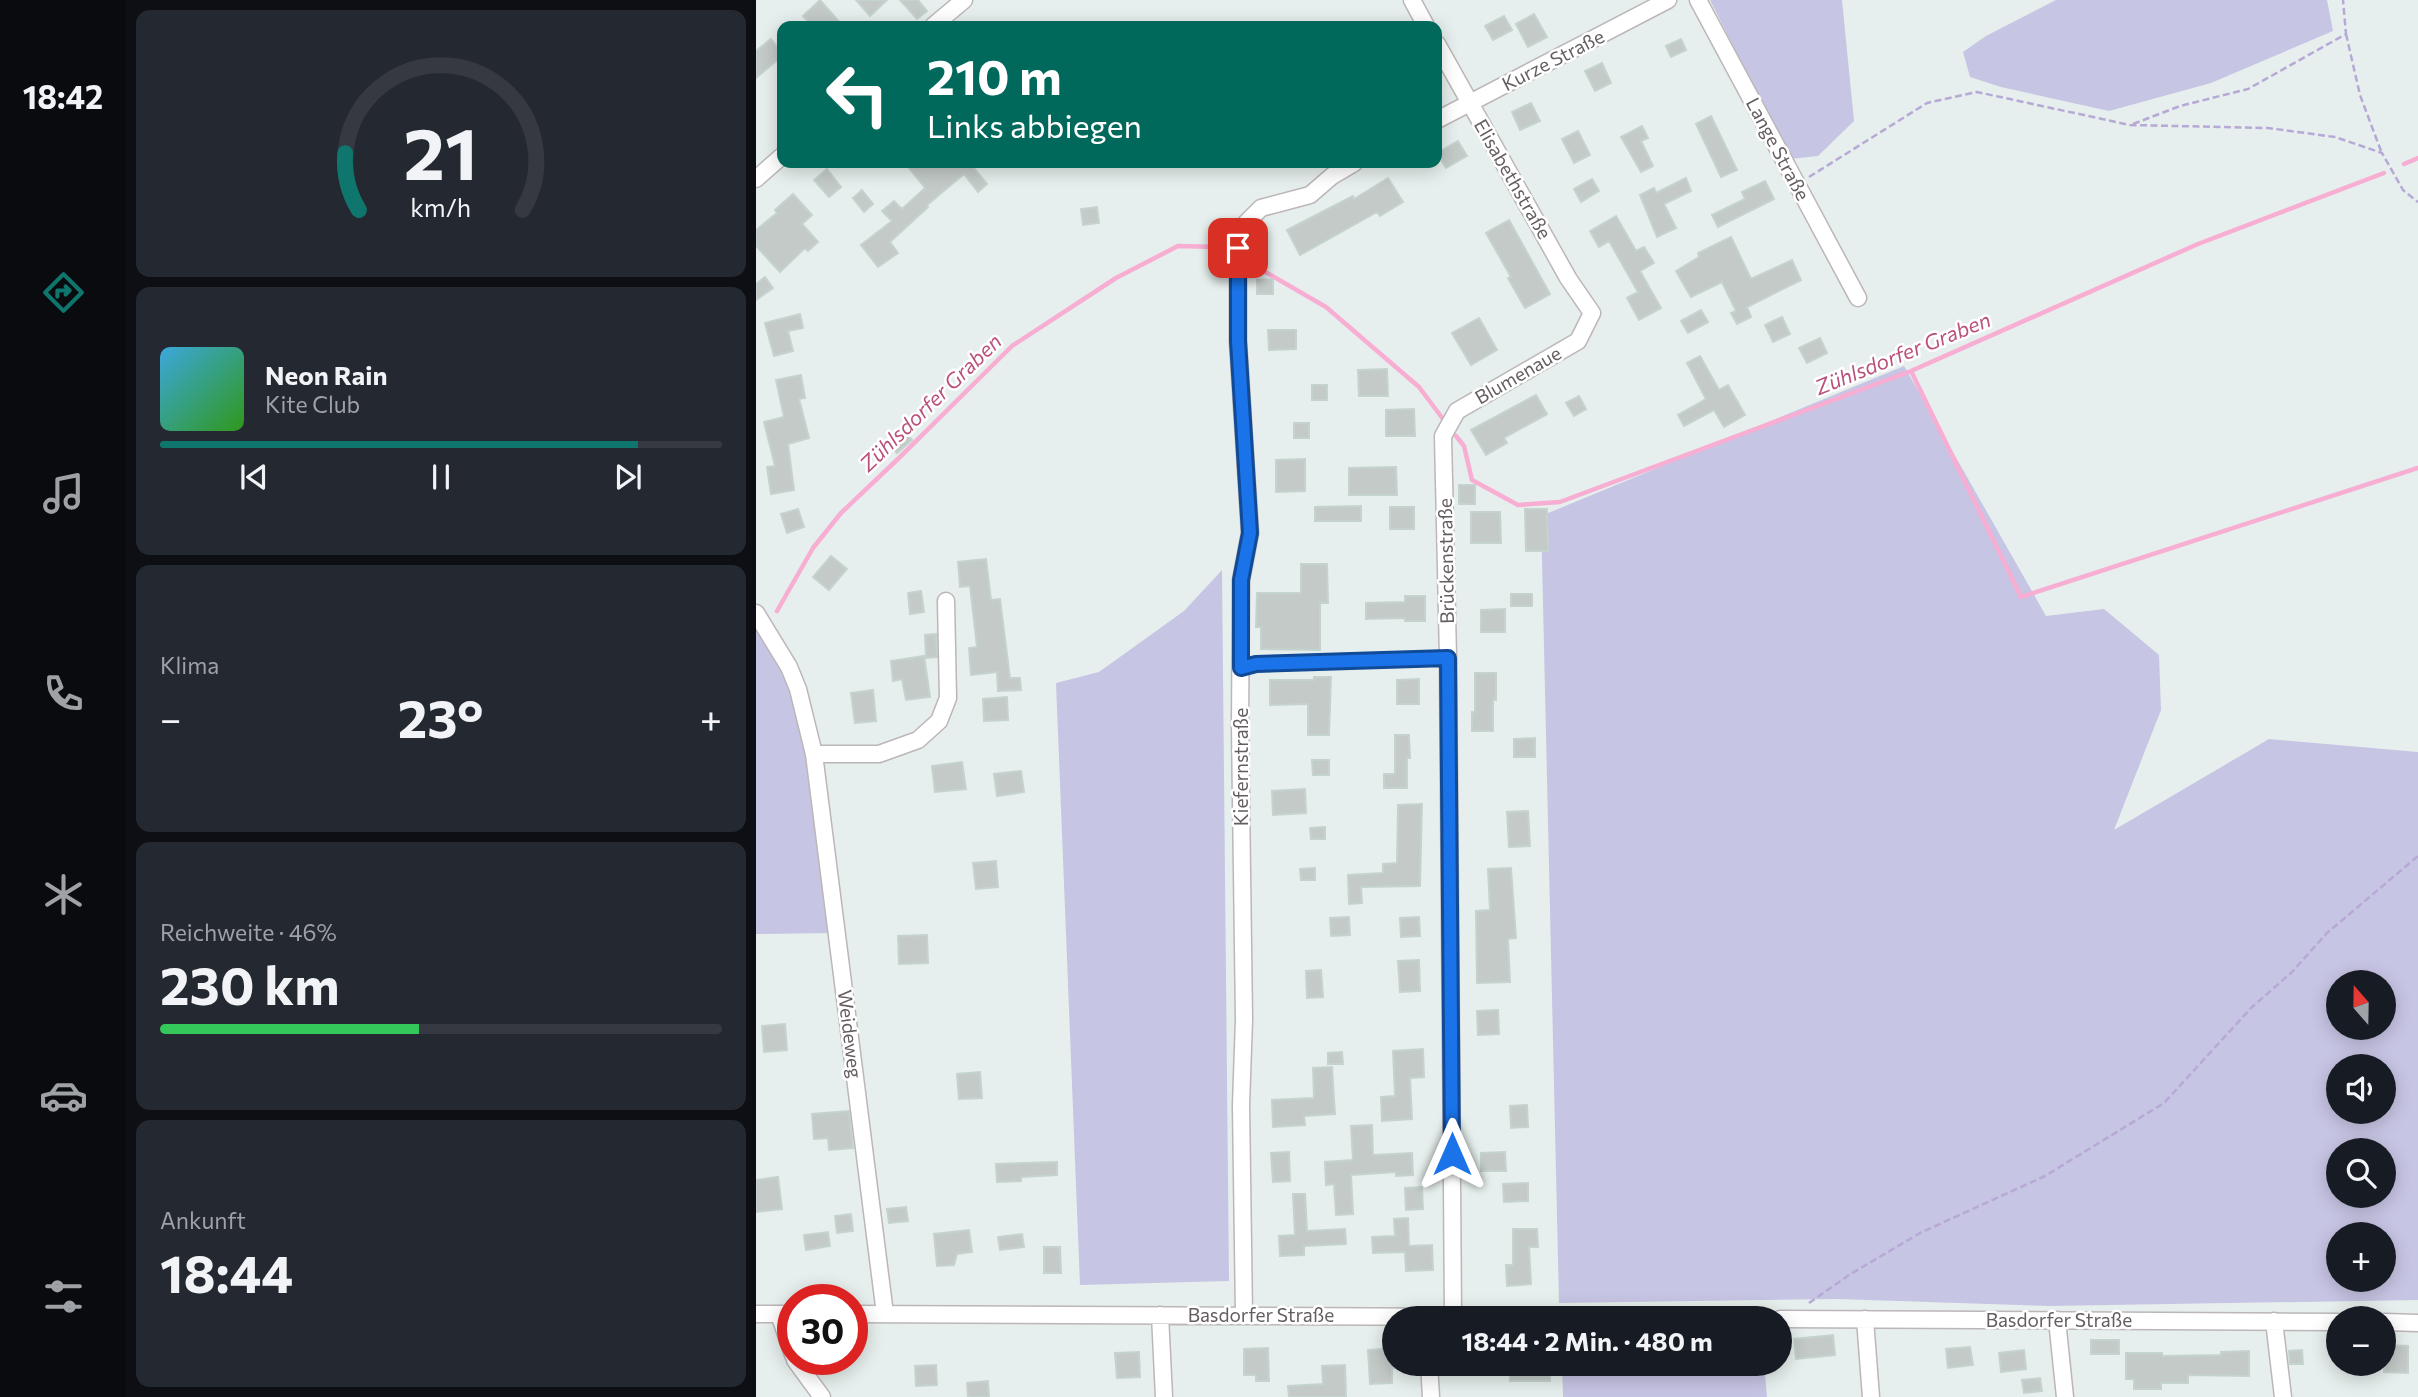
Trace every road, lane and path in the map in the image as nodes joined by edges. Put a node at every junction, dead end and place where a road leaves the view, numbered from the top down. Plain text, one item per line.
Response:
1 (964, 0) edge
2 (1412, 0) edge
3 (1668, 0) edge
4 (1698, 0) edge
5 (2343, 0) edge
6 (939, 21) edge
7 (1423, 21) edge
8 (2346, 34) junction
9 (1442, 53) edge
10 (1470, 103) junction
11 (1442, 117) edge
12 (2130, 125) junction
13 (2382, 153) junction
14 (777, 160) edge
15 (1346, 168) edge
16 (756, 179) edge
17 (1797, 185) junction
18 (2418, 202) edge
19 (1858, 298) dead end
20 (1592, 313) joint
21 (1443, 436) joint
22 (946, 601) dead end
23 (756, 613) edge
24 (1448, 658) junction
25 (1241, 668) junction
26 (814, 754) junction
27 (2418, 856) edge
28 (1453, 1306) edge
29 (756, 1314) edge
30 (777, 1314) edge
31 (868, 1314) edge
32 (885, 1314) junction
33 (1160, 1315) junction
34 (1244, 1315) junction
35 (1382, 1316) edge
36 (1865, 1318) junction
37 (1792, 1319) edge
38 (1797, 1319) junction
39 (2057, 1320) junction
40 (2274, 1321) junction
41 (2326, 1322) edge
42 (2396, 1322) edge
43 (2418, 1323) edge
44 (805, 1375) edge
45 (1430, 1376) edge
46 (822, 1397) edge
47 (1164, 1397) edge
48 (1431, 1397) edge
49 (1871, 1397) edge
50 (2065, 1397) edge
51 (2283, 1397) edge

1 - 6 street
2 - 7 street
3 - 10 street, Kurze Straße
4 - 17 street, Lange Straße
5 - 8 path
8 - 12 path
8 - 13 path
9 - 10 street, Elisabethstraße
10 - 11 street, Kurze Straße
10 - 20 street, Elisabethstraße
12 - 13 path
12 - 17 path
13 - 18 path
14 - 16 street
15 - 25 street, Kiefernstraße
17 - 19 street, Lange Straße
20 - 21 street, Blumenaue
21 - 24 street, Brückenstraße
22 - 26 street
23 - 26 street, Weideweg
24 - 25 lane
24 - 28 street, Brückenstraße
25 - 34 street, Kiefernstraße
26 - 32 street, Weideweg
27 - 38 path
29 - 30 street
31 - 32 street, Basdorfer Straße
32 - 33 street, Basdorfer Straße
33 - 34 street, Basdorfer Straße
33 - 47 street
34 - 35 street, Basdorfer Straße
36 - 38 street, Basdorfer Straße
36 - 39 street, Basdorfer Straße
36 - 49 street
37 - 38 street, Basdorfer Straße
39 - 40 street, Basdorfer Straße
39 - 50 street
40 - 41 street, Basdorfer Straße
40 - 51 street
42 - 43 street
44 - 46 street
45 - 48 street

